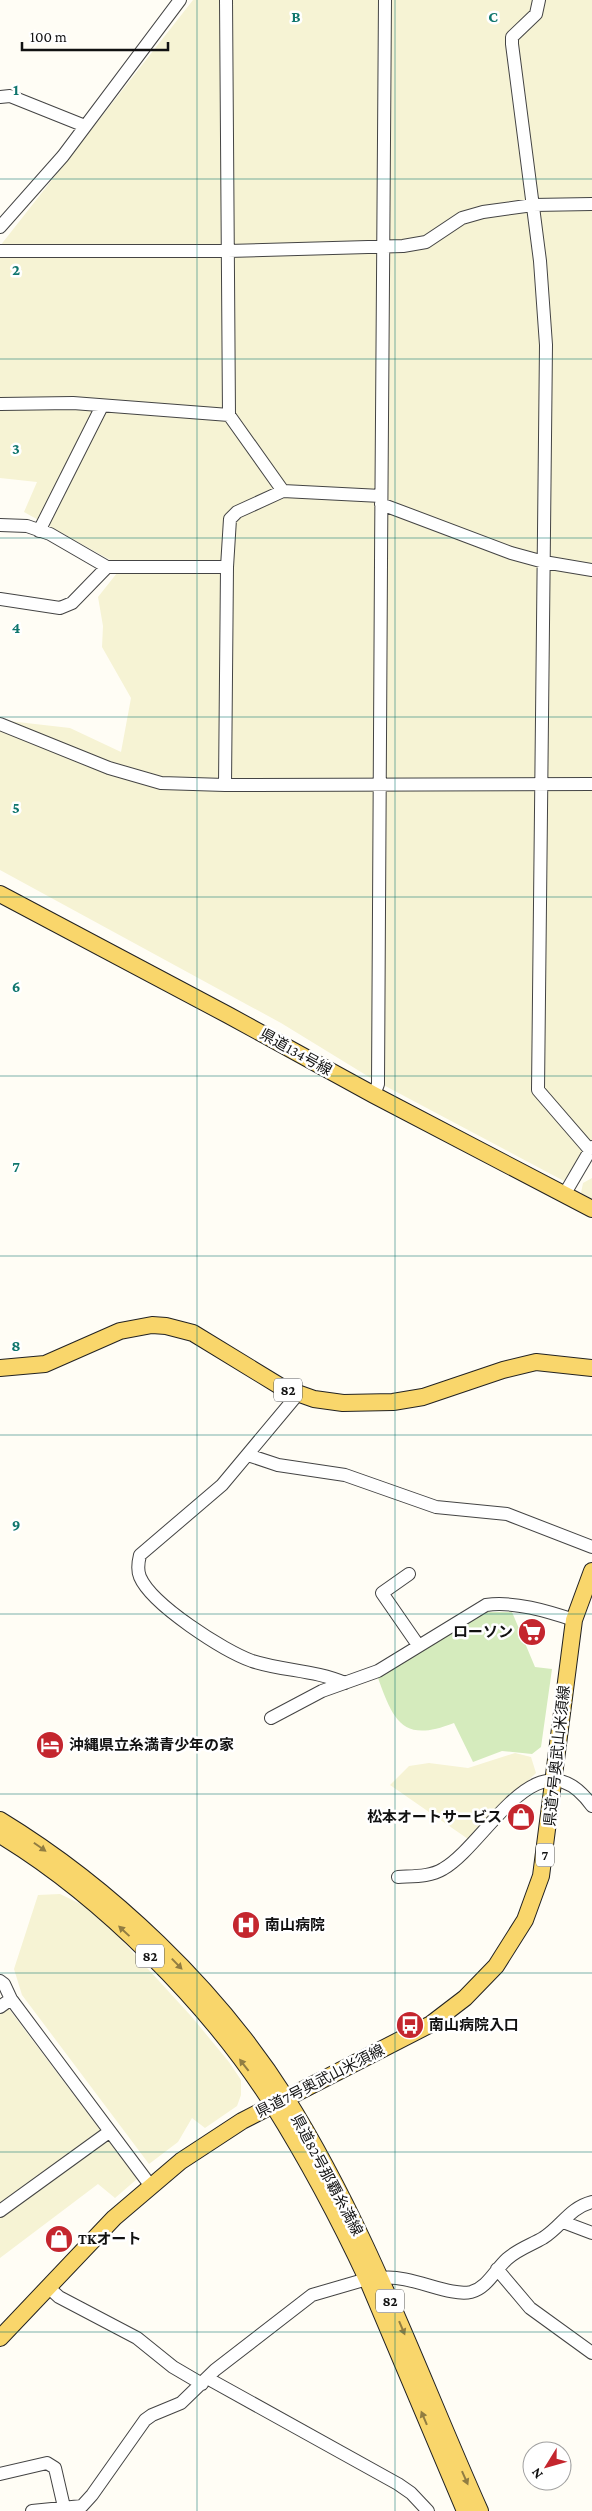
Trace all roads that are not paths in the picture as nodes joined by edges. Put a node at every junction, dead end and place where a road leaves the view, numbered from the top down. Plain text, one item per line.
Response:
1 (180, 0) edge
2 (226, 0) edge
3 (385, 0) edge
4 (539, 0) edge
5 (0, 96) edge
6 (86, 126) junction
7 (592, 204) edge
8 (533, 205) junction
9 (0, 227) edge
10 (382, 248) junction
11 (0, 251) edge
12 (228, 251) junction
13 (0, 404) edge
14 (102, 406) junction
15 (229, 415) junction
16 (282, 491) junction
17 (381, 500) junction
18 (0, 525) edge
19 (39, 531) junction
20 (544, 562) junction
21 (107, 567) junction
22 (227, 567) junction
23 (592, 570) edge
24 (0, 599) edge
25 (5, 727) edge
26 (0, 737) edge
27 (381, 783) junction
28 (592, 784) edge
29 (225, 785) junction
30 (541, 785) junction
31 (0, 894) edge
32 (374, 1095) junction
33 (591, 1148) edge
34 (564, 1195) junction
35 (592, 1209) edge
36 (0, 1368) edge
37 (592, 1368) edge
38 (298, 1394) junction
39 (248, 1455) junction
40 (592, 1547) edge
41 (592, 1571) edge
42 (409, 1574) dead end
43 (574, 1620) junction
44 (418, 1645) junction
45 (345, 1683) junction
46 (271, 1718) dead end
47 (554, 1780) junction
48 (592, 1806) edge
49 (0, 1820) edge
50 (0, 1834) edge
51 (398, 1877) dead end
52 (0, 1981) edge
53 (11, 1999) junction
54 (0, 2007) edge
55 (279, 2101) junction
56 (108, 2132) junction
57 (150, 2185) junction
58 (592, 2202) edge
59 (0, 2211) edge
60 (563, 2222) junction
61 (592, 2233) edge
62 (497, 2269) junction
63 (374, 2278) junction
64 (48, 2287) junction
65 (0, 2338) edge
66 (592, 2353) edge
67 (205, 2381) junction
68 (0, 2474) edge
69 (64, 2508) junction
70 (32, 2511) edge
71 (428, 2511) edge
72 (465, 2511) edge
73 (480, 2511) edge

1 - 6 street
2 - 12 street
3 - 10 street
4 - 8 street
5 - 6 street
6 - 9 street
7 - 8 street
8 - 10 street
8 - 20 street
10 - 12 street
10 - 17 street
11 - 12 street
12 - 15 street
13 - 14 street
14 - 15 street
14 - 19 street
15 - 16 street
16 - 17 street
16 - 22 street
17 - 20 street
17 - 27 street
18 - 19 street
19 - 21 street
20 - 23 street
20 - 30 street
21 - 22 street
21 - 24 street
22 - 29 street
25 - 26 street
25 - 29 street
27 - 29 street
27 - 30 street
27 - 32 street
28 - 30 street
30 - 33 street
31 - 32 main road, 県道134号線
32 - 34 main road, 県道134号線
33 - 34 street
34 - 35 main road, 県道134号線
36 - 38 main road, 82
37 - 38 main road, 82
38 - 39 street
39 - 40 street
39 - 45 street
41 - 43 main road, 県道7号奥武山米須線 / 7
42 - 44 street
43 - 44 street
43 - 47 main road, 県道7号奥武山米須線 / 7
44 - 45 street
45 - 46 street
47 - 48 street
47 - 51 street
47 - 55 main road, 県道7号奥武山米須線 / 7
49 -> 55 main road, 県道82号那覇糸満線 / 82
55 -> 50 main road, 県道82号那覇糸満線 / 82
52 - 53 street
53 - 54 street
53 - 56 street
55 - 57 main road, 県道7号奥武山米須線 / 7
55 - 63 main road, 県道82号那覇糸満線 / 82
56 - 57 street
56 - 59 street
57 - 64 main road, 県道7号奥武山米須線 / 7
58 - 60 street
60 - 61 street
60 - 62 street
62 - 63 street
62 - 66 street
63 - 67 street
72 -> 63 main road, 県道82号那覇糸満線 / 82
63 -> 73 main road, 県道82号那覇糸満線 / 82
64 - 65 main road, 県道7号奥武山米須線 / 7
64 - 67 street
67 - 69 street
67 - 71 street
68 - 69 street
69 - 70 street

